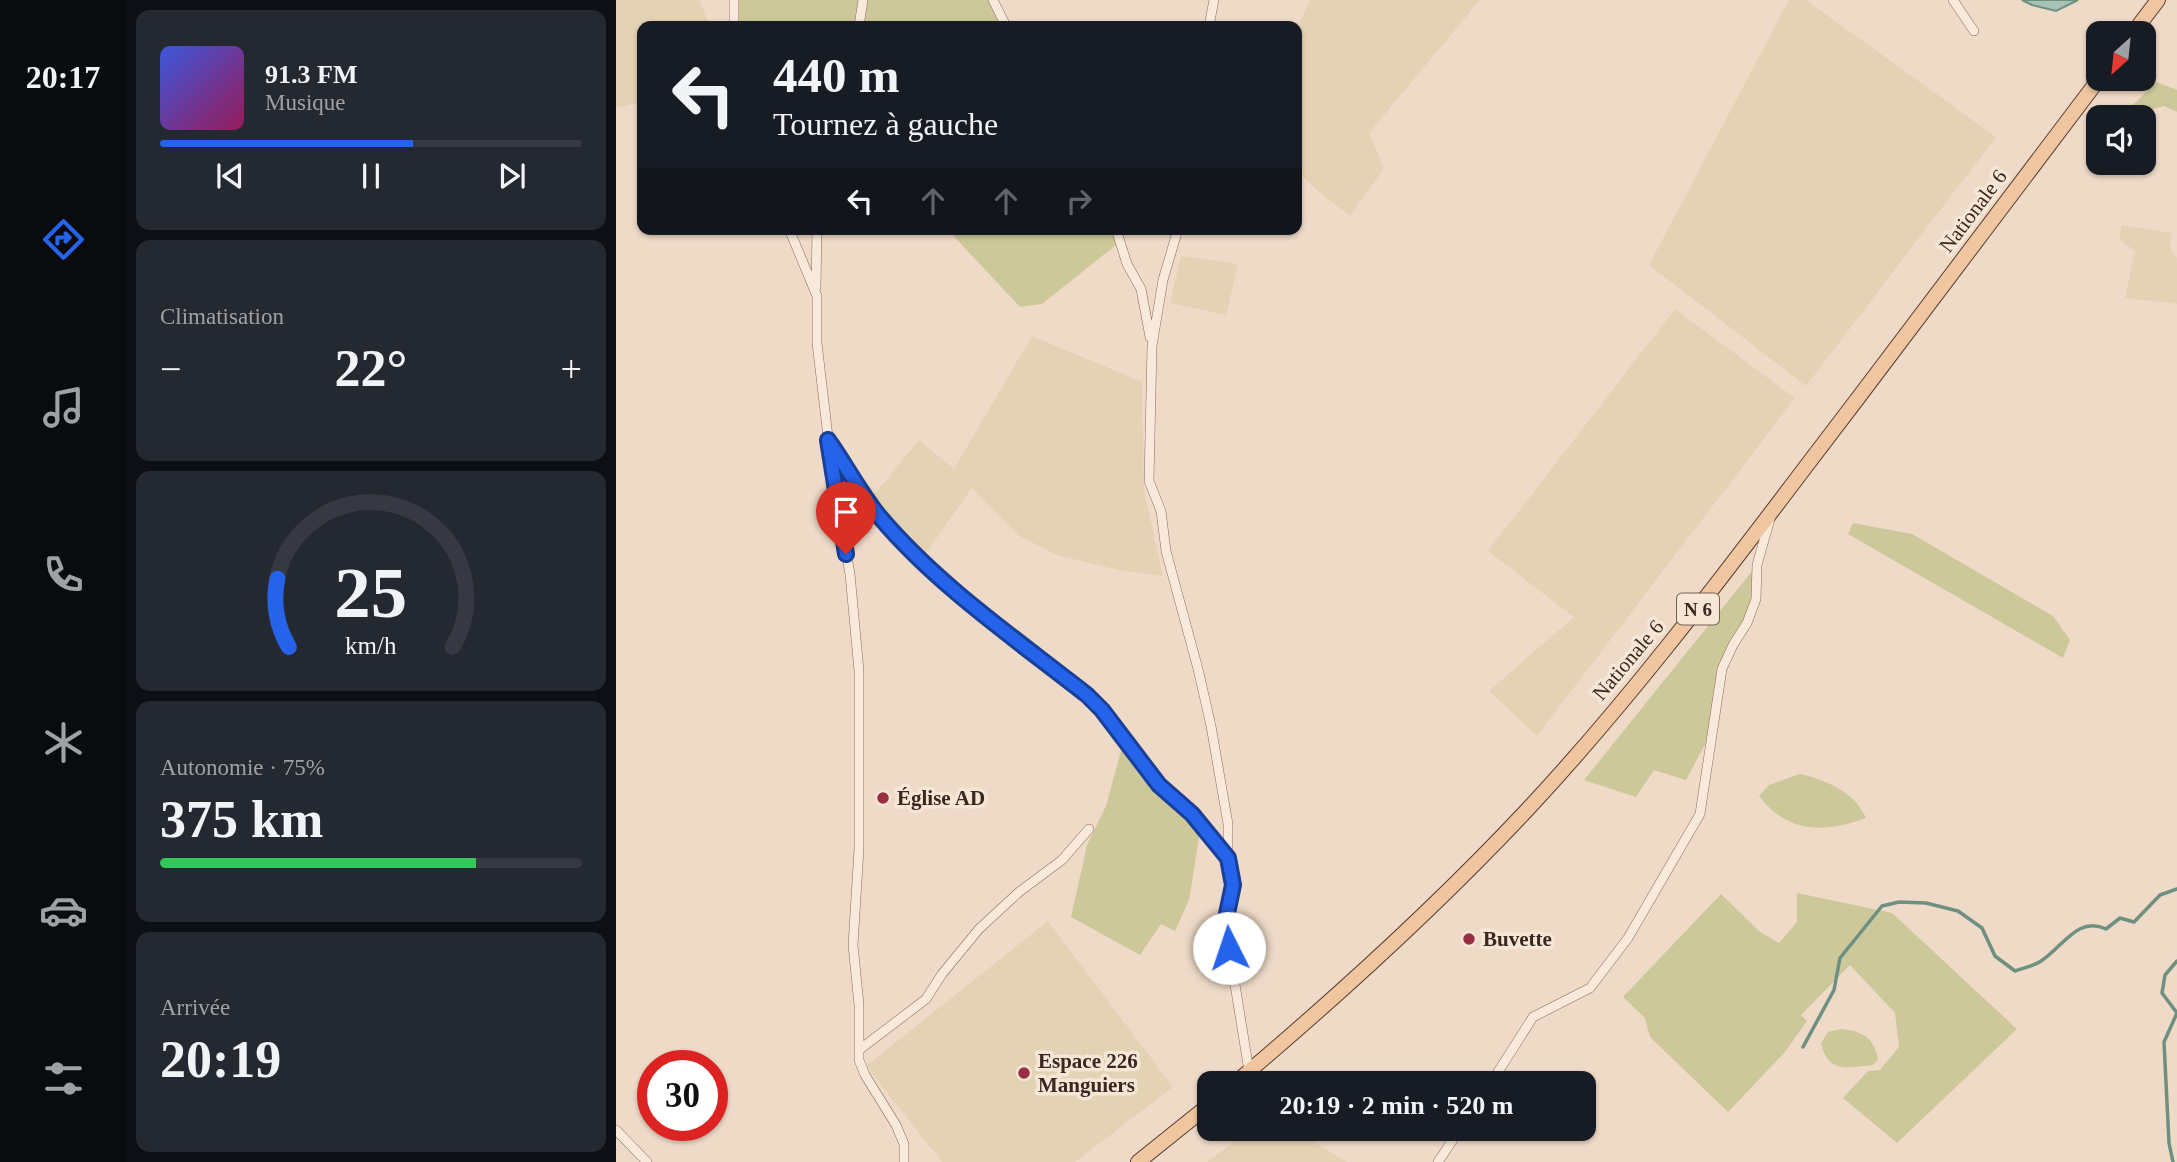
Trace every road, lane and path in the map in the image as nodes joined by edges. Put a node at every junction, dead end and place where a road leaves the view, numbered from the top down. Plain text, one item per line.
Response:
1 (734, 0) edge
2 (863, 0) edge
3 (993, 0) edge
4 (1214, 0) edge
5 (1953, 0) edge
6 (2158, 0) edge
7 (734, 21) edge
8 (860, 21) edge
9 (1004, 21) edge
10 (1210, 21) edge
11 (2142, 21) edge
12 (1974, 31) dead end
13 (2090, 91) edge
14 (792, 235) edge
15 (817, 235) edge
16 (1118, 235) edge
17 (1176, 235) edge
18 (817, 296) junction
19 (1152, 346) junction
20 (828, 440) junction
21 (1772, 511) junction
22 (1089, 830) dead end
23 (1228, 858) junction
24 (859, 1050) junction
25 (1249, 1071) joint
26 (1499, 1071) edge
27 (1197, 1115) edge
28 (616, 1130) edge
29 (1453, 1141) edge
30 (647, 1162) edge
31 (904, 1162) edge
32 (1138, 1162) edge
33 (1438, 1162) edge

1 - 7 street
2 - 8 street
3 - 9 street
4 - 10 street
5 - 12 street
6 - 11 main road
13 - 21 main road, Nationale 6 / N 6
14 - 18 street
15 - 18 street
16 - 19 street
17 - 19 street
18 - 20 street
19 - 23 street
20 - 23 street
20 - 24 street
21 - 25 main road, Nationale 6 / N 6
21 - 26 street
22 - 24 street
23 - 25 street
24 - 31 street
27 - 32 main road
28 - 30 street
29 - 33 street

